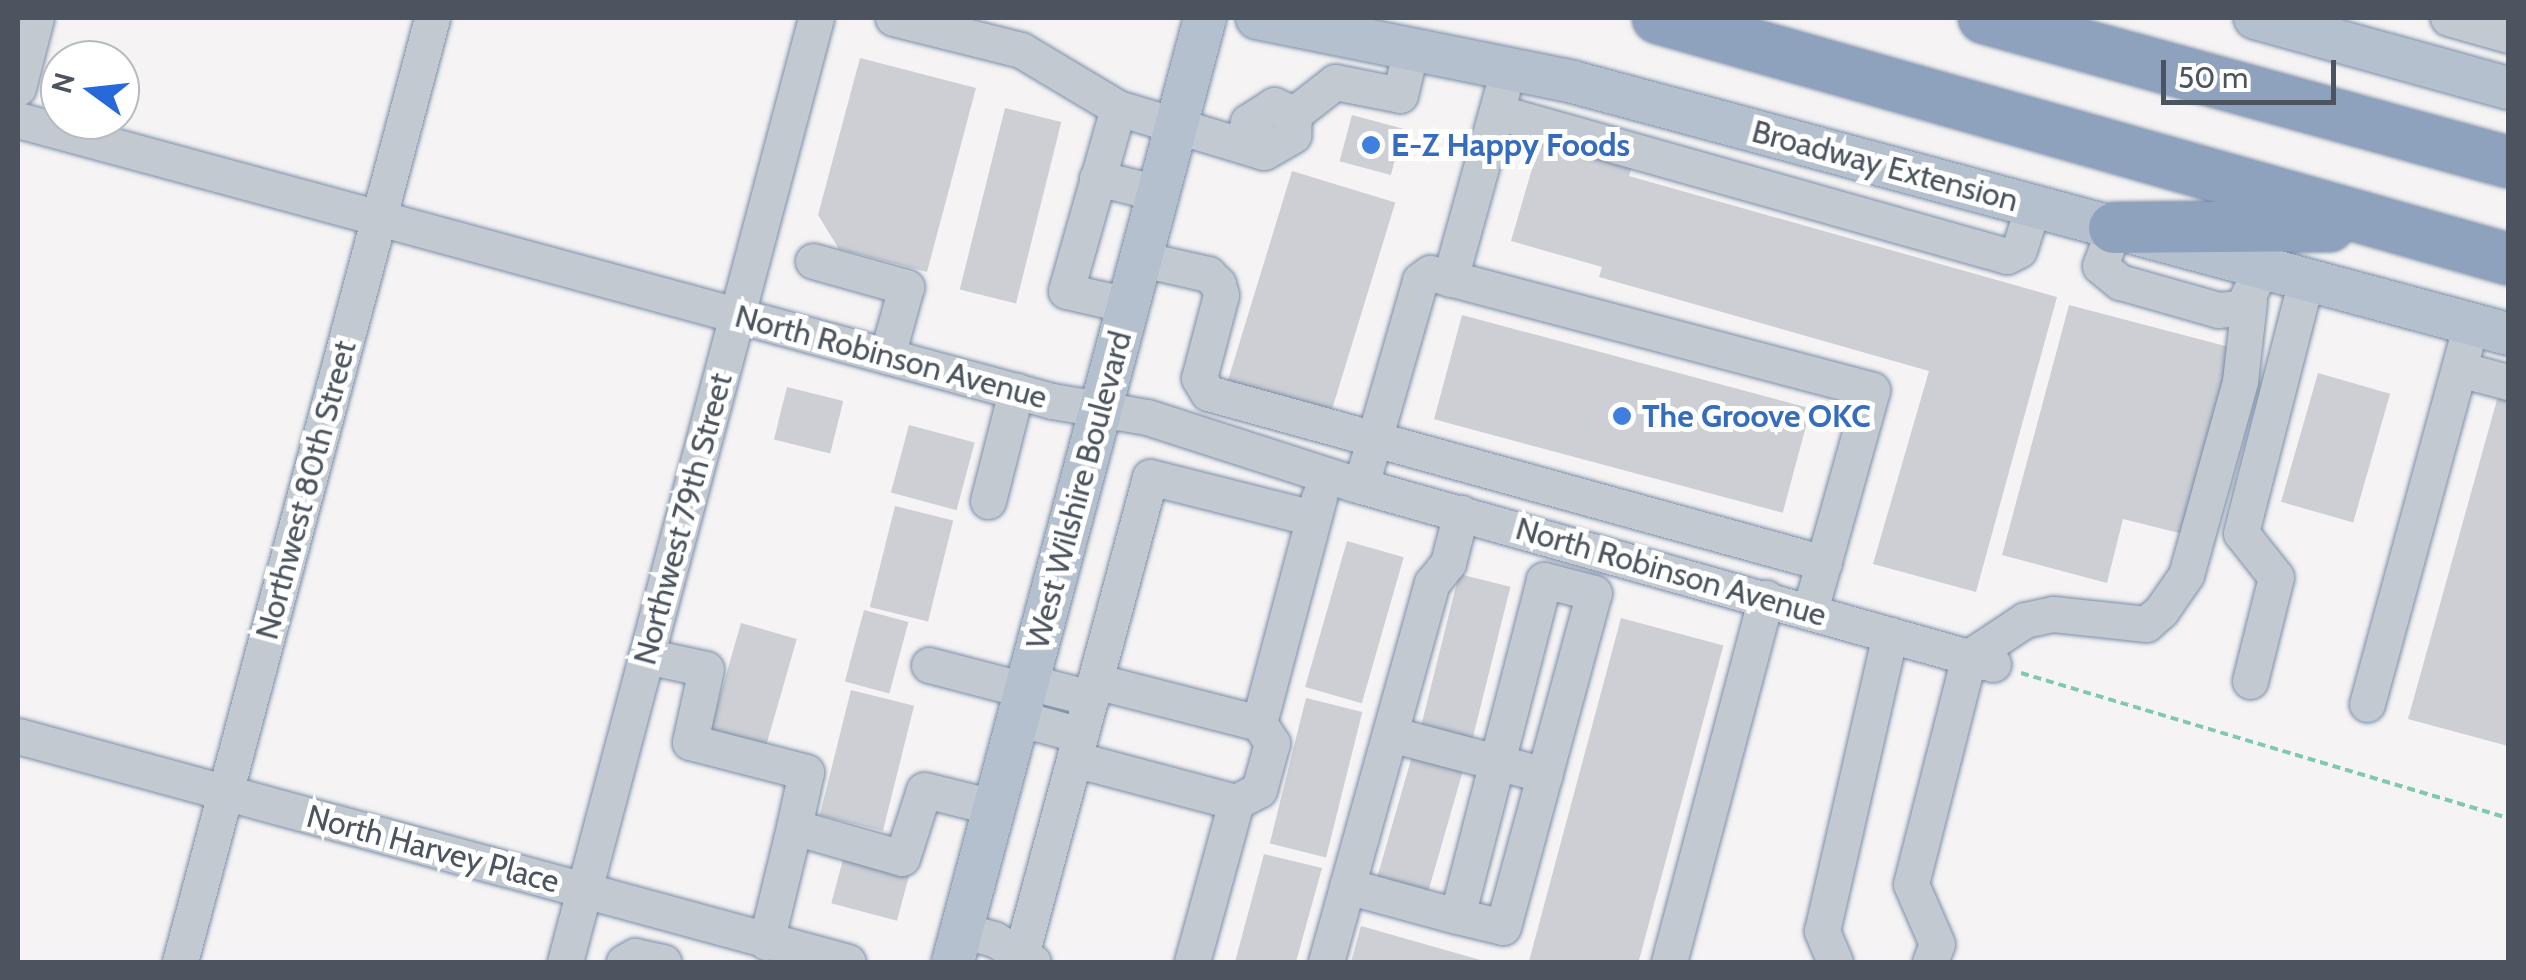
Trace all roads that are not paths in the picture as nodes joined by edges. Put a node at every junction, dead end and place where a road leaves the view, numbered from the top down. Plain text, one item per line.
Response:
1 (36, 18) edge
2 (432, 18) edge
3 (816, 18) edge
4 (893, 18) edge
5 (1206, 18) edge
6 (1257, 18) edge
7 (1658, 18) edge
8 (1984, 18) edge
9 (2116, 18) edge
10 (2256, 18) edge
11 (2448, 18) edge
12 (1333, 26) edge
13 (2358, 31) edge
14 (2508, 35) edge
15 (1411, 49) junction
16 (1509, 69) junction
17 (2219, 82) junction
18 (18, 88) edge
19 (2508, 88) edge
20 (1118, 108) junction
21 (1497, 112) junction
22 (18, 120) edge
23 (1177, 124) junction
24 (2508, 162) edge
25 (1098, 178) junction
26 (1158, 193) junction
27 (2033, 206) junction
28 (378, 218) junction
29 (2387, 226) junction
30 (2114, 228) junction
31 (1140, 259) junction
32 (2508, 260) edge
33 (813, 261) dead end
34 (1450, 279) junction
35 (2306, 280) junction
36 (2254, 285) junction
37 (1128, 305) junction
38 (737, 315) junction
39 (2490, 329) edge
40 (888, 356) junction
41 (2460, 369) junction
42 (2508, 382) edge
43 (1016, 391) junction
44 (1100, 410) junction
45 (1374, 439) junction
46 (1324, 474) junction
47 (1361, 485) junction
48 (988, 501) dead end
49 (1461, 513) junction
50 (1313, 518) junction
51 (1577, 545) junction
52 (1824, 563) junction
53 (1566, 586) junction
54 (1766, 598) junction
55 (1810, 611) junction
56 (1890, 634) junction
57 (646, 656) junction
58 (1981, 661) junction
59 (929, 665) dead end
60 (2250, 681) dead end
61 (1093, 689) junction
62 (1024, 697) junction
63 (2367, 704) dead end
64 (1259, 724) junction
65 (1390, 734) junction
66 (18, 736) edge
67 (1077, 747) junction
68 (1497, 762) junction
69 (1545, 774) junction
70 (226, 792) junction
71 (1236, 802) junction
72 (994, 807) junction
73 (794, 827) junction
74 (1347, 886) junction
75 (584, 890) junction
76 (1457, 916) junction
77 (957, 946) edge
78 (784, 951) edge
79 (1026, 961) edge
80 (180, 962) edge
81 (564, 962) edge
82 (624, 962) edge
83 (662, 962) edge
84 (848, 962) edge
85 (1192, 962) edge
86 (1326, 962) edge
87 (1670, 962) edge
88 (1835, 962) edge
89 (1930, 962) edge

1 - 18 street
2 - 28 street, Northwest 80th Street
3 - 38 street, Northwest 79th Street
4 - 20 street
5 - 23 main road, West Wilshire Boulevard
6 - 12 main road, Broadway Extension
7 - 29 highway
8 - 17 highway
9 - 17 highway
10 - 13 main road
11 - 14 street
12 - 15 main road, Broadway Extension
13 - 19 main road
15 - 16 main road, Broadway Extension
15 - 23 street
16 - 21 street
16 - 27 main road, Broadway Extension
17 - 24 highway
20 - 23 street
20 - 25 street
21 - 27 street
21 - 34 street
22 - 28 street, North Robinson Avenue
23 - 26 main road, West Wilshire Boulevard
25 - 26 street
25 - 37 street
26 - 31 main road, West Wilshire Boulevard
27 - 30 main road, Broadway Extension
28 - 38 street, North Robinson Avenue
28 - 70 street, Northwest 80th Street
29 - 30 highway
29 - 32 highway
30 - 36 main road, Broadway Extension
31 - 37 main road, West Wilshire Boulevard
31 - 45 street
33 - 40 street
34 - 45 street
34 - 52 street
35 - 36 main road, Broadway Extension
35 - 39 main road, Broadway Extension
35 - 60 street
36 - 58 street
37 - 44 main road, West Wilshire Boulevard
38 - 40 street, North Robinson Avenue
38 - 57 street, Northwest 79th Street
39 - 41 street
40 - 43 street, North Robinson Avenue
41 - 42 street
41 - 63 street
43 - 44 street, North Robinson Avenue
43 - 48 street
44 - 46 street, North Robinson Avenue
44 - 62 main road, West Wilshire Boulevard
45 - 47 street
45 - 52 street
46 - 47 street, North Robinson Avenue
46 - 50 street
47 - 49 street, North Robinson Avenue
49 - 51 street, North Robinson Avenue
49 - 65 street
50 - 61 street
50 - 64 street
51 - 53 street
51 - 54 street, North Robinson Avenue
52 - 55 street
53 - 68 street
53 - 69 street
54 - 55 street, North Robinson Avenue
54 - 87 street
55 - 56 street, North Robinson Avenue
56 - 58 street, North Robinson Avenue
56 - 88 street
57 - 73 street
57 - 75 street, Northwest 79th Street
58 - 89 street
59 - 62 street
61 - 62 street
61 - 64 street
61 - 67 street
62 - 67 street
62 - 72 main road, West Wilshire Boulevard
64 - 71 street
65 - 68 street
65 - 74 street
66 - 70 street, North Harvey Place
67 - 71 street
67 - 79 street
68 - 69 street
68 - 76 street
69 - 76 street
70 - 75 street, North Harvey Place
70 - 80 street, Northwest 80th Street
71 - 85 street
72 - 73 street
72 - 77 main road, West Wilshire Boulevard
73 - 78 street
74 - 76 street
74 - 86 street
75 - 78 street, North Harvey Place
75 - 81 street, Northwest 79th Street
77 - 79 street
78 - 84 street, North Harvey Place
82 - 83 street

